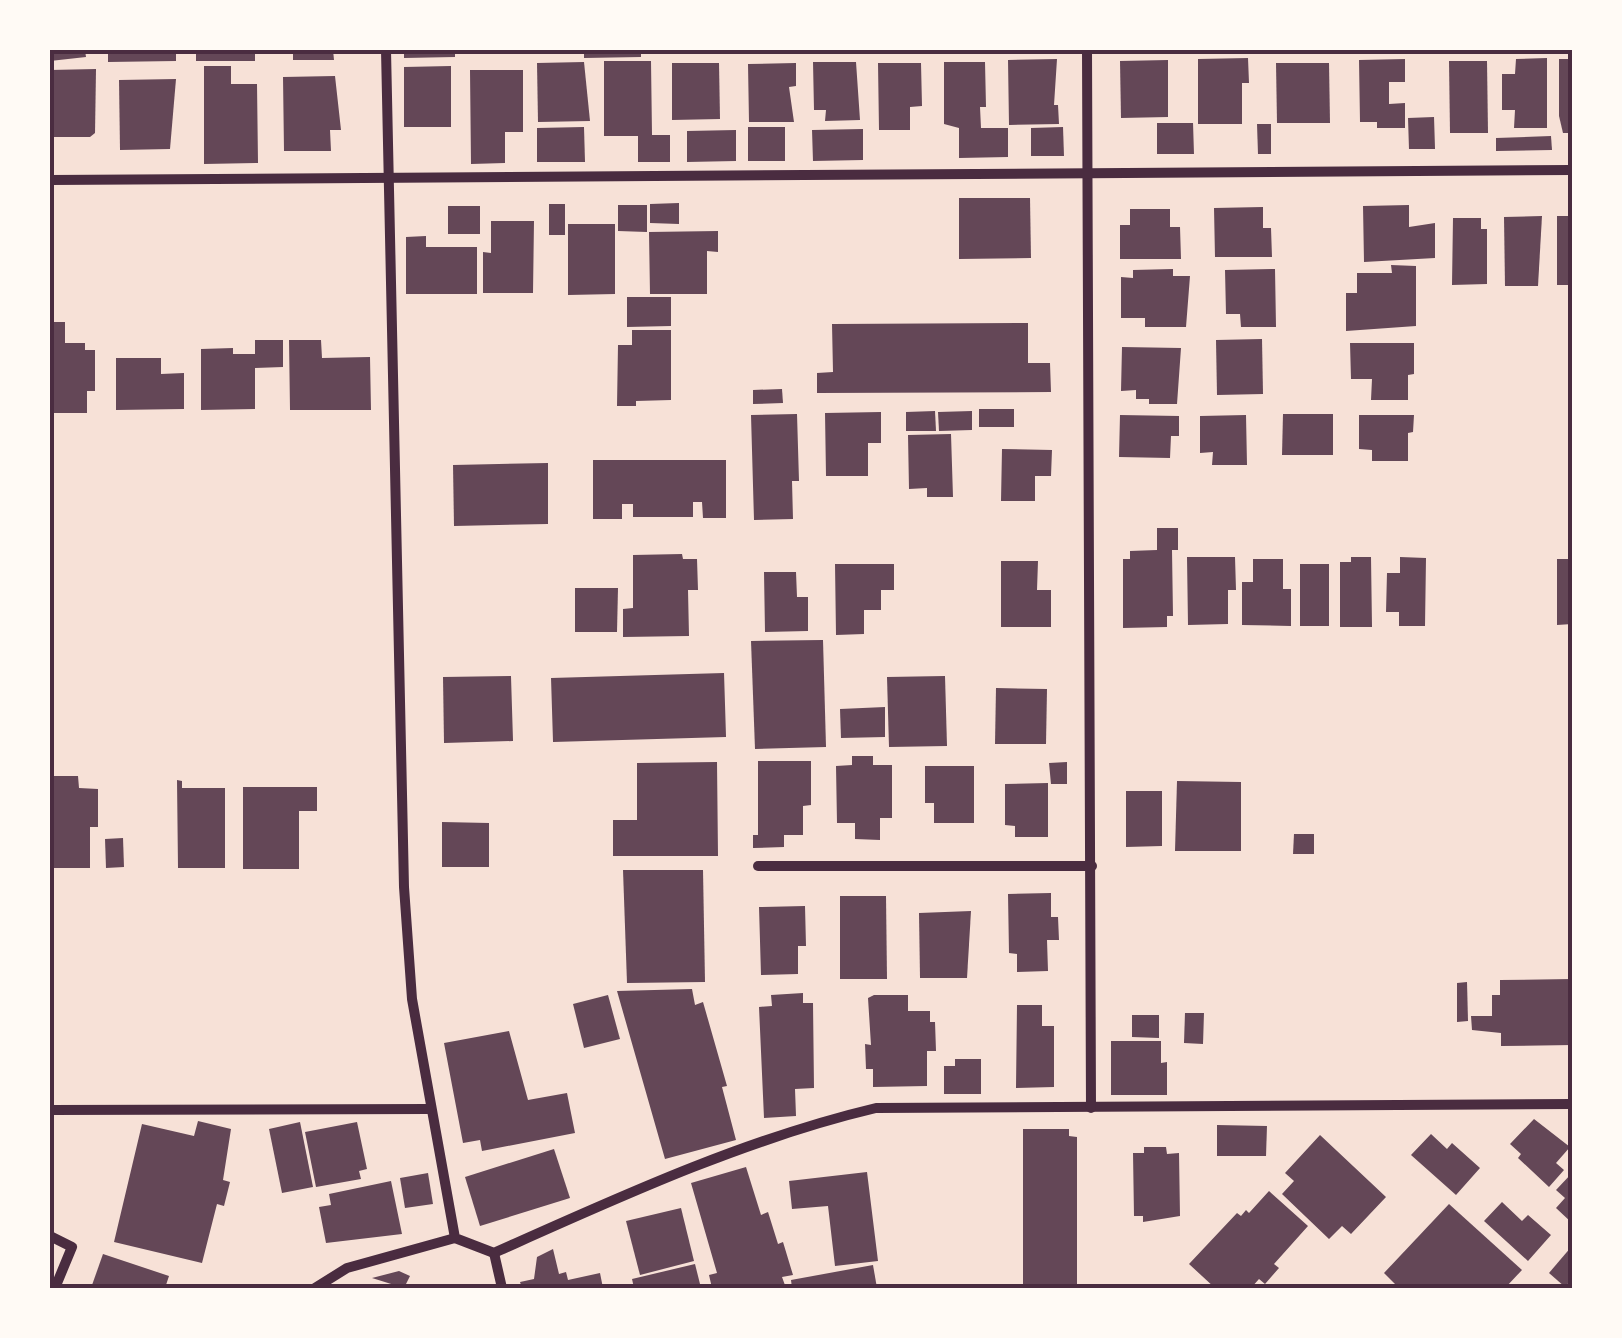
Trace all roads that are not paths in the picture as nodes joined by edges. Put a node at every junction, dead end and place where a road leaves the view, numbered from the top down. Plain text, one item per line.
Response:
1 (386, 50) edge
2 (1086, 50) edge
3 (1572, 170) edge
4 (1088, 173) junction
5 (387, 178) junction
6 (50, 180) edge
7 (758, 866) dead end
8 (1092, 866) junction
9 (1572, 1104) edge
10 (1091, 1108) junction
11 (430, 1109) junction
12 (50, 1110) edge
13 (50, 1236) edge
14 (455, 1238) junction
15 (494, 1253) junction
16 (55, 1288) edge
17 (315, 1288) edge
18 (502, 1288) edge

1 - 5 street
2 - 4 street
3 - 4 street
4 - 5 street
4 - 8 street
5 - 6 street
5 - 11 street
7 - 8 street
8 - 10 street
9 - 10 street
10 - 15 street
11 - 12 street
11 - 14 street
13 - 16 street
14 - 15 street
14 - 17 street
15 - 18 street

